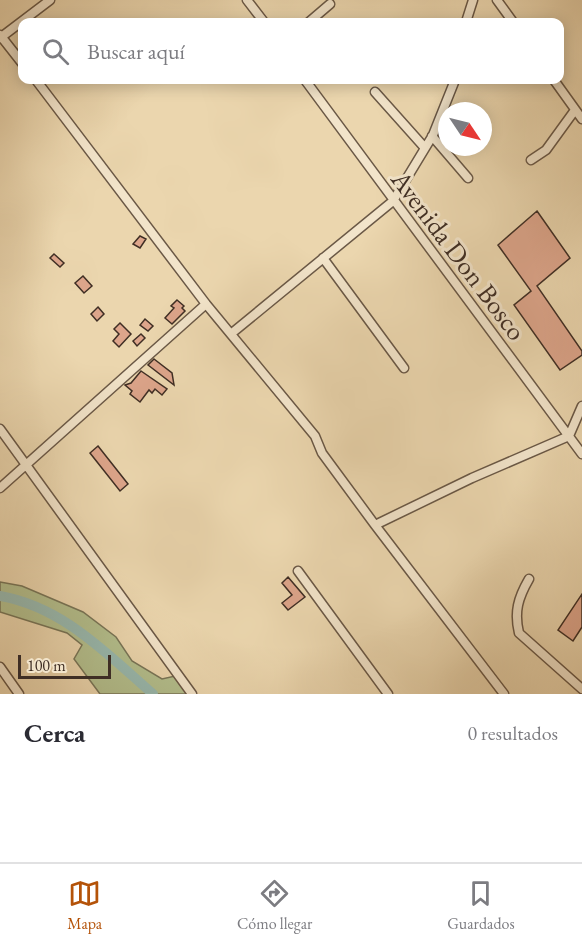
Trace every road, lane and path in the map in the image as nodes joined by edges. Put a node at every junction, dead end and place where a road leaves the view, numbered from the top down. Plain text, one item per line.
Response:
1 (50, 0) edge
2 (247, 0) edge
3 (473, 0) edge
4 (497, 0) edge
5 (330, 4) dead end
6 (26, 18) edge
7 (261, 18) edge
8 (314, 18) edge
9 (467, 18) edge
10 (510, 18) edge
11 (18, 24) edge
12 (1, 36) edge
13 (18, 58) edge
14 (39, 84) edge
15 (308, 84) edge
16 (453, 84) edge
17 (557, 84) edge
18 (375, 92) dead end
19 (575, 110) junction
20 (582, 119) edge
21 (432, 136) junction
22 (425, 148) junction
23 (531, 160) dead end
24 (468, 178) dead end
25 (393, 201) junction
26 (323, 258) junction
27 (206, 304) junction
28 (232, 333) junction
29 (404, 368) dead end
30 (582, 406) edge
31 (0, 429) edge
32 (569, 436) junction
33 (582, 454) edge
34 (26, 465) junction
35 (0, 488) edge
36 (375, 525) junction
37 (298, 572) dead end
38 (529, 579) dead end
39 (0, 668) edge
40 (582, 689) edge
41 (20, 694) edge
42 (192, 694) edge
43 (388, 694) edge
44 (504, 694) edge

1 - 6 street
2 - 7 street
3 - 9 street
4 - 10 street
5 - 8 street
11 - 12 street
12 - 13 street
14 - 27 street
15 - 25 street, Avenida Don Bosco
16 - 21 street
17 - 19 street
18 - 22 street
19 - 20 street
19 - 23 street
21 - 22 street
21 - 24 street
22 - 25 street
25 - 26 street
25 - 32 street, Avenida Don Bosco
26 - 28 street
26 - 29 street
27 - 28 street
27 - 34 street
28 - 36 street
30 - 32 street
31 - 34 street
32 - 33 street, Avenida Don Bosco
32 - 36 street
34 - 35 street
34 - 42 street
36 - 44 street
37 - 43 street
38 - 40 street
39 - 41 street

